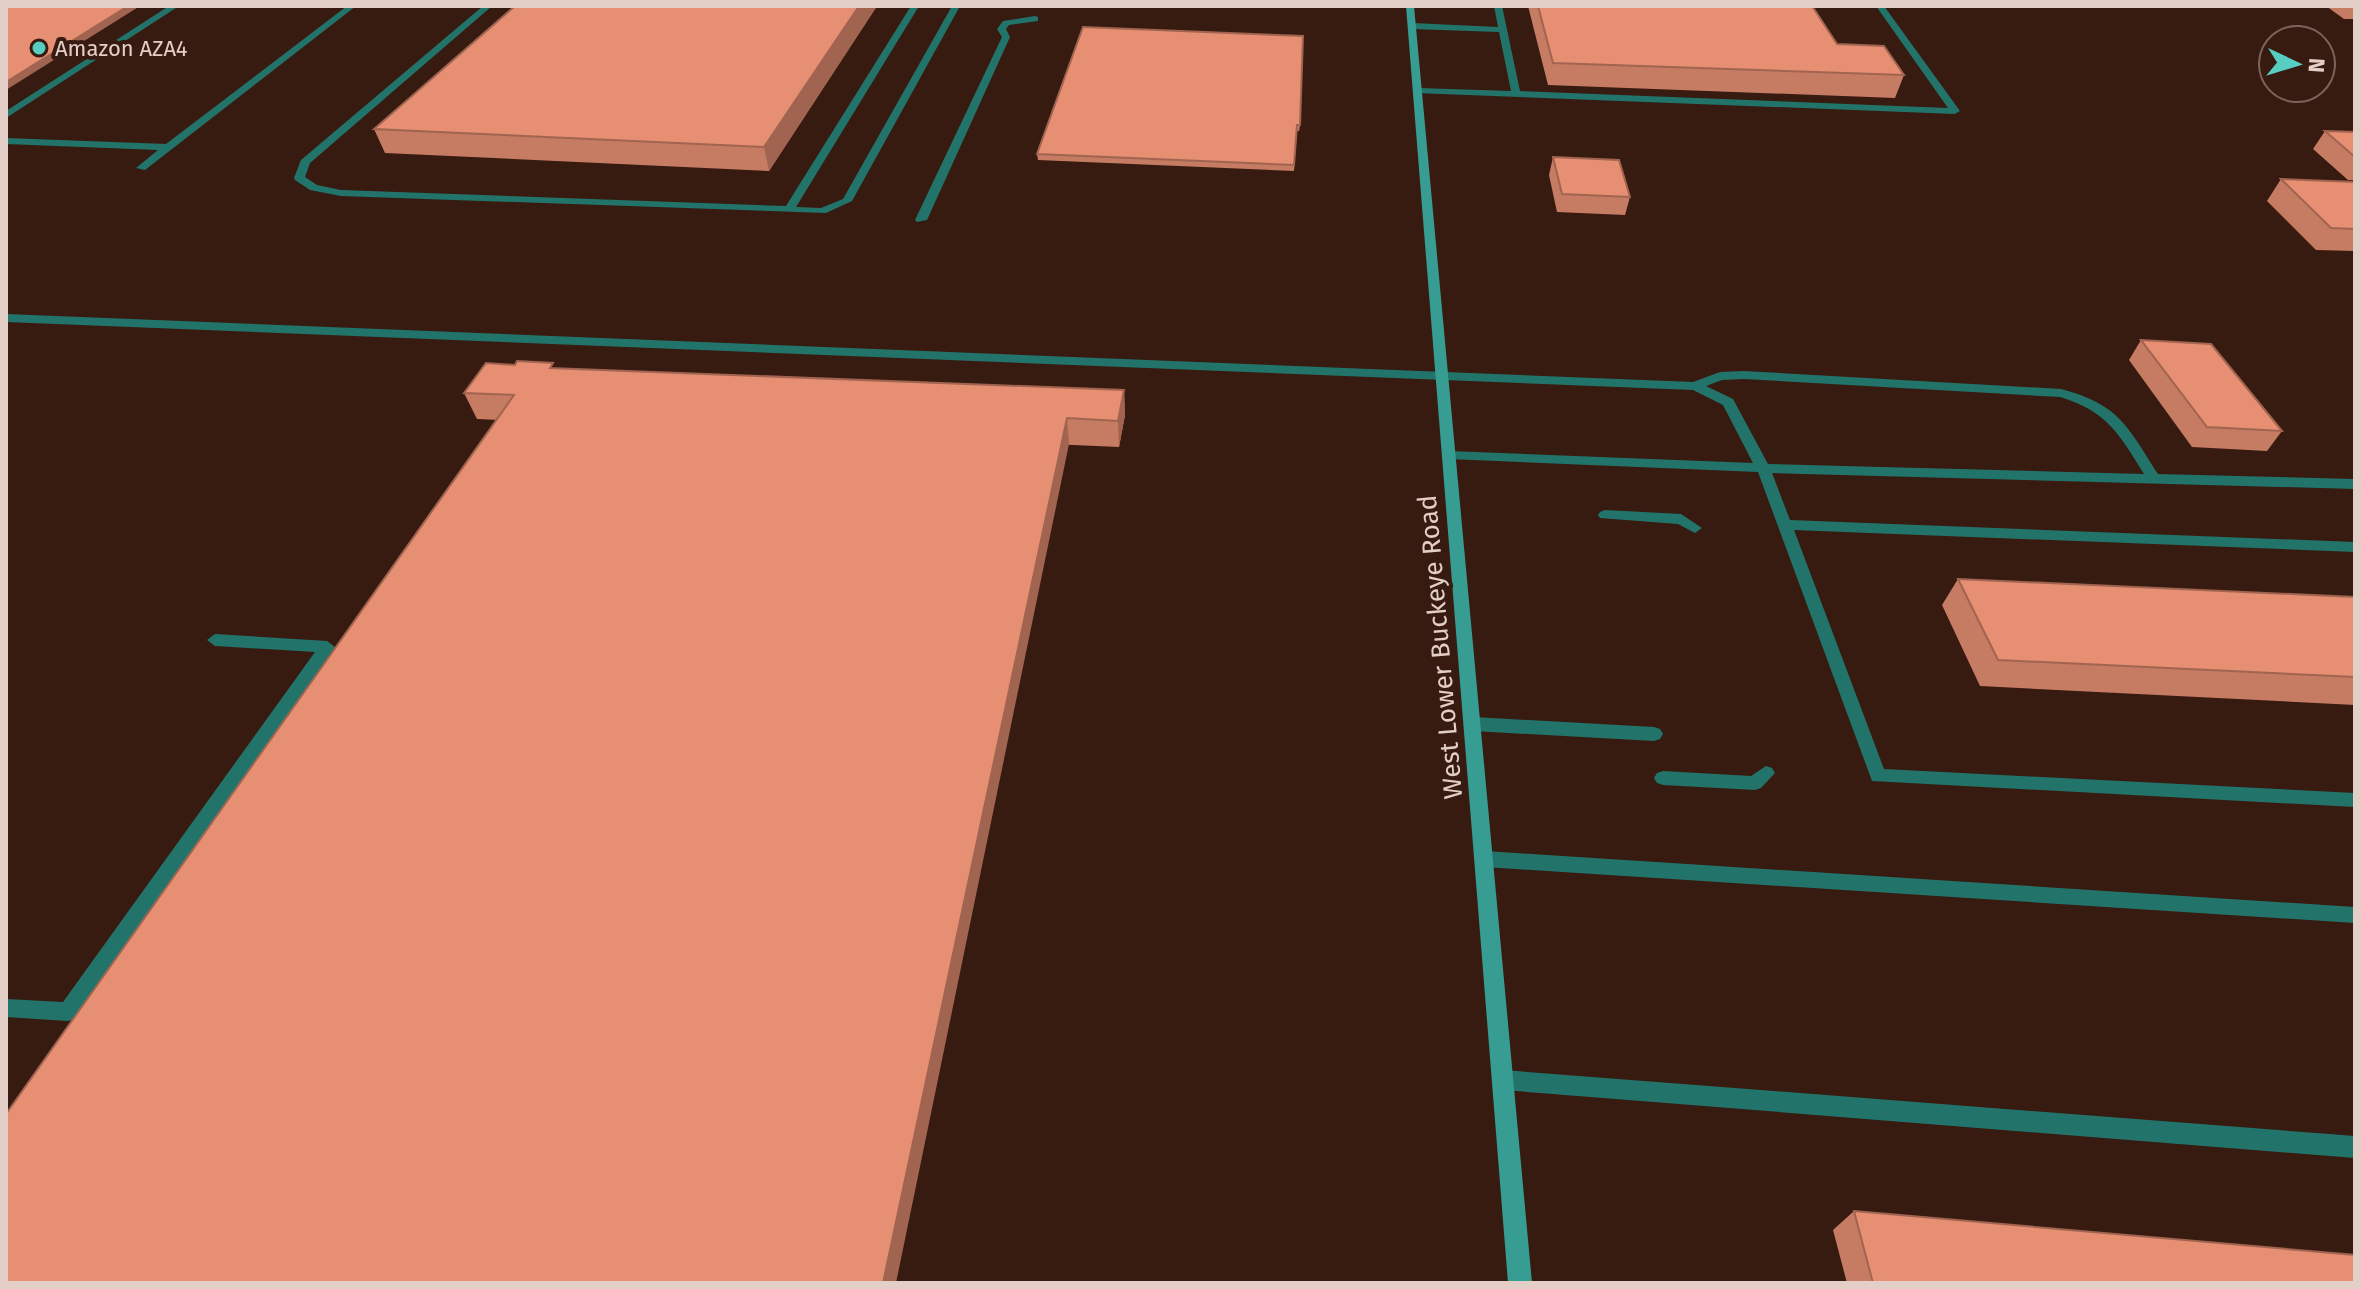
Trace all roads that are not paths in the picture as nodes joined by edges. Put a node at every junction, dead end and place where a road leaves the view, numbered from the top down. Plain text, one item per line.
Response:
1 (175, 6) edge
2 (352, 6) edge
3 (488, 6) edge
4 (915, 6) edge
5 (956, 6) edge
6 (1410, 6) edge
7 (1498, 6) edge
8 (1880, 6) edge
9 (1035, 19) dead end
10 (1412, 26) junction
11 (1503, 30) junction
12 (1418, 91) junction
13 (1516, 94) junction
14 (6, 115) edge
15 (6, 141) edge
16 (168, 147) junction
17 (141, 168) dead end
18 (789, 210) junction
19 (921, 220) dead end
20 (6, 318) edge
21 (1442, 376) junction
22 (1695, 386) junction
23 (1449, 455) junction
24 (1763, 468) junction
25 (2154, 479) junction
26 (2355, 484) edge
27 (1605, 515) dead end
28 (1784, 525) junction
29 (1695, 528) dead end
30 (2355, 547) edge
31 (215, 640) dead end
32 (1473, 724) junction
33 (1654, 734) dead end
34 (1766, 773) dead end
35 (1663, 778) dead end
36 (2355, 800) edge
37 (1485, 859) junction
38 (2355, 915) edge
39 (6, 1008) edge
40 (1503, 1080) junction
41 (2355, 1147) edge
42 (1520, 1283) edge

1 - 14 lane
2 - 16 lane
3 - 18 lane
4 - 18 lane
5 - 18 lane
6 - 10 main road, West Lower Buckeye Road
7 - 11 lane
8 - 13 lane
9 - 19 lane
10 - 11 lane
10 - 12 main road, West Lower Buckeye Road
11 - 13 lane
12 - 13 lane
12 - 21 main road, West Lower Buckeye Road
15 - 16 lane
16 - 17 lane
20 - 21 lane
21 - 22 lane
21 - 23 main road, West Lower Buckeye Road
22 - 24 lane
22 - 25 lane
23 - 24 lane
23 - 32 main road, West Lower Buckeye Road
24 - 25 lane
24 - 28 lane
25 - 26 lane
27 - 29 lane
28 - 30 lane
28 - 36 lane
31 - 39 lane
32 - 33 lane
32 - 37 main road, West Lower Buckeye Road
34 - 35 lane
37 - 38 lane
37 - 40 main road, West Lower Buckeye Road
40 - 41 lane
40 - 42 main road, West Lower Buckeye Road

